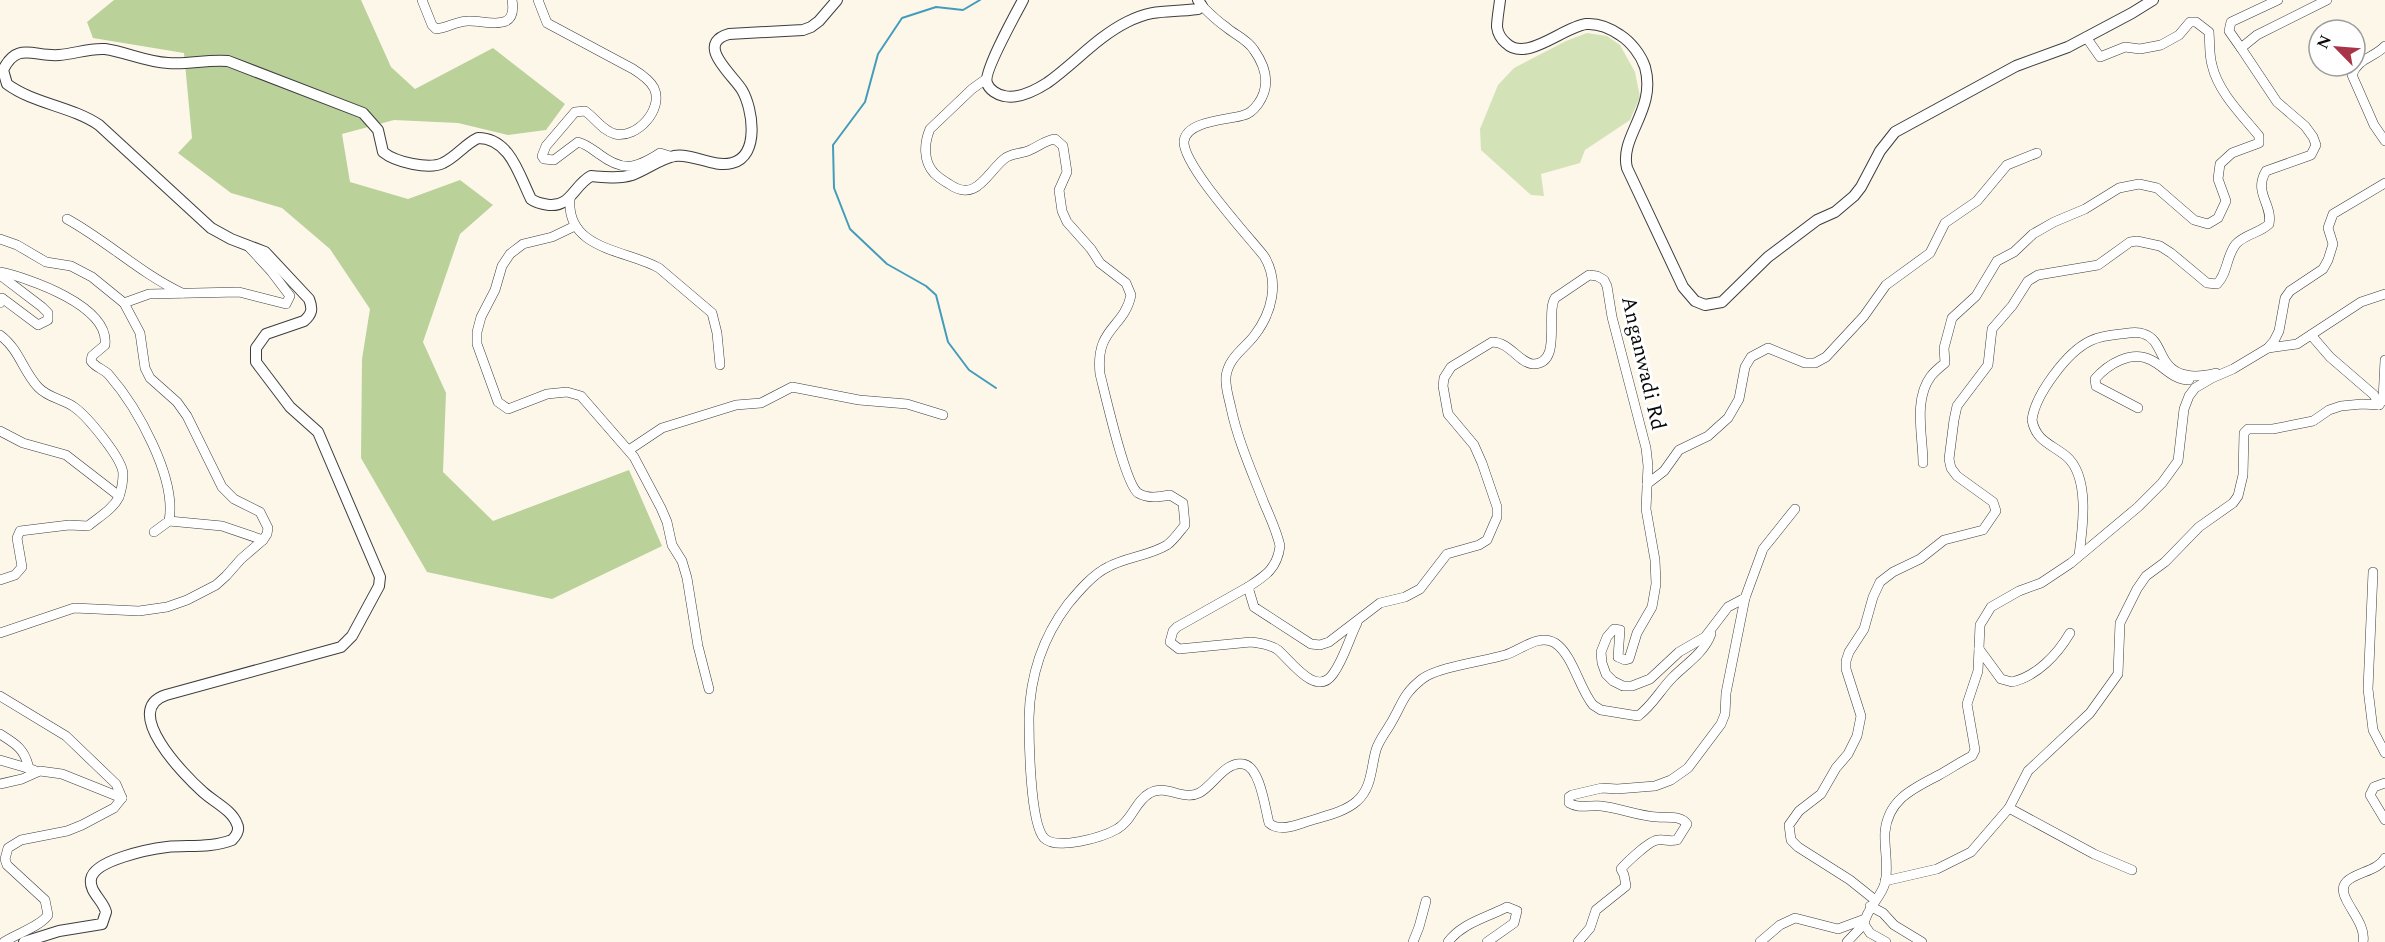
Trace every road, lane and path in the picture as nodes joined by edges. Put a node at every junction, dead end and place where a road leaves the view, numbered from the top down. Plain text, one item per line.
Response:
1 (422, 0) edge
2 (512, 0) edge
3 (538, 0) edge
4 (837, 0) edge
5 (1023, 0) edge
6 (1500, 0) edge
7 (2153, 0) edge
8 (2278, 0) edge
9 (2327, 0) edge
10 (1200, 3) edge
11 (2086, 37) junction
12 (2385, 46) edge
13 (2241, 48) junction
14 (986, 79) junction
15 (2385, 141) edge
16 (2037, 153) dead end
17 (673, 157) junction
18 (2385, 183) edge
19 (570, 199) junction
20 (67, 219) dead end
21 (575, 226) junction
22 (0, 239) edge
23 (247, 245) junction
24 (0, 274) edge
25 (184, 294) junction
26 (2385, 294) edge
27 (0, 303) edge
28 (124, 303) junction
29 (0, 335) edge
30 (2311, 335) junction
31 (2268, 348) junction
32 (2385, 360) edge
33 (720, 365) dead end
34 (2234, 369) junction
35 (2200, 376) junction
36 (2379, 405) junction
37 (2138, 408) dead end
38 (943, 415) dead end
39 (0, 430) edge
40 (629, 450) junction
41 (1923, 463) dead end
42 (1647, 484) junction
43 (119, 496) junction
44 (1795, 509) dead end
45 (169, 521) junction
46 (154, 532) dead end
47 (263, 540) junction
48 (2079, 555) junction
49 (2373, 572) dead end
50 (0, 580) edge
51 (1248, 587) junction
52 (1745, 598) junction
53 (1360, 617) junction
54 (1714, 624) junction
55 (0, 633) edge
56 (2070, 633) dead end
57 (1978, 647) junction
58 (709, 689) dead end
59 (0, 696) edge
60 (0, 734) edge
61 (2385, 753) edge
62 (0, 760) edge
63 (29, 769) junction
64 (39, 771) junction
65 (2385, 783) edge
66 (0, 784) edge
67 (122, 798) junction
68 (2009, 808) junction
69 (2385, 820) edge
70 (2385, 858) edge
71 (2132, 870) dead end
72 (1885, 881) junction
73 (1426, 901) dead end
74 (1873, 903) junction
75 (1865, 921) junction
76 (1872, 938) edge
77 (4, 942) edge
78 (24, 942) edge
79 (1413, 942) edge
80 (1448, 942) edge
81 (1487, 942) edge
82 (1578, 942) edge
83 (1760, 942) edge
84 (1847, 942) edge
85 (1886, 942) edge
86 (1922, 942) edge
87 (2363, 942) edge

1 - 2 street
3 - 17 street
4 - 17 street
5 - 14 street
6 - 11 street
7 - 11 street
8 - 13 street
9 - 13 street
10 - 14 street
10 - 51 street
11 - 41 street
12 - 15 street
13 - 74 street
14 - 54 street
16 - 42 street
17 - 19 street
18 - 31 street
19 - 21 street
19 - 23 street
20 - 25 street
21 - 33 street
21 - 40 street
22 - 28 street
23 - 25 street
23 - 78 street
24 - 27 street
24 - 45 street
25 - 28 street
26 - 30 street
28 - 47 street
29 - 43 street
30 - 31 street
30 - 36 street
31 - 34 street
32 - 36 street
34 - 35 street
34 - 48 street
35 - 37 street
35 - 48 street
36 - 68 street
38 - 40 street
39 - 43 street
40 - 58 street
42 - 53 street, Anganwadi Rd
42 - 54 street, Anganwadi Rd
43 - 50 street
44 - 52 street
45 - 46 street
45 - 47 street
47 - 55 street
48 - 57 street
49 - 61 street
51 - 53 street, Anganwadi Rd
51 - 53 street
52 - 54 street, Anganwadi Rd
52 - 82 street
56 - 57 street
57 - 72 street
59 - 67 street
60 - 63 street
62 - 63 street
63 - 64 street
64 - 66 street
64 - 67 street
65 - 69 street
67 - 77 street
68 - 71 street
68 - 72 street
70 - 87 street
72 - 74 street
73 - 79 street
74 - 75 street
74 - 86 street
75 - 76 street
75 - 83 street
75 - 84 street
76 - 85 street
80 - 81 street

